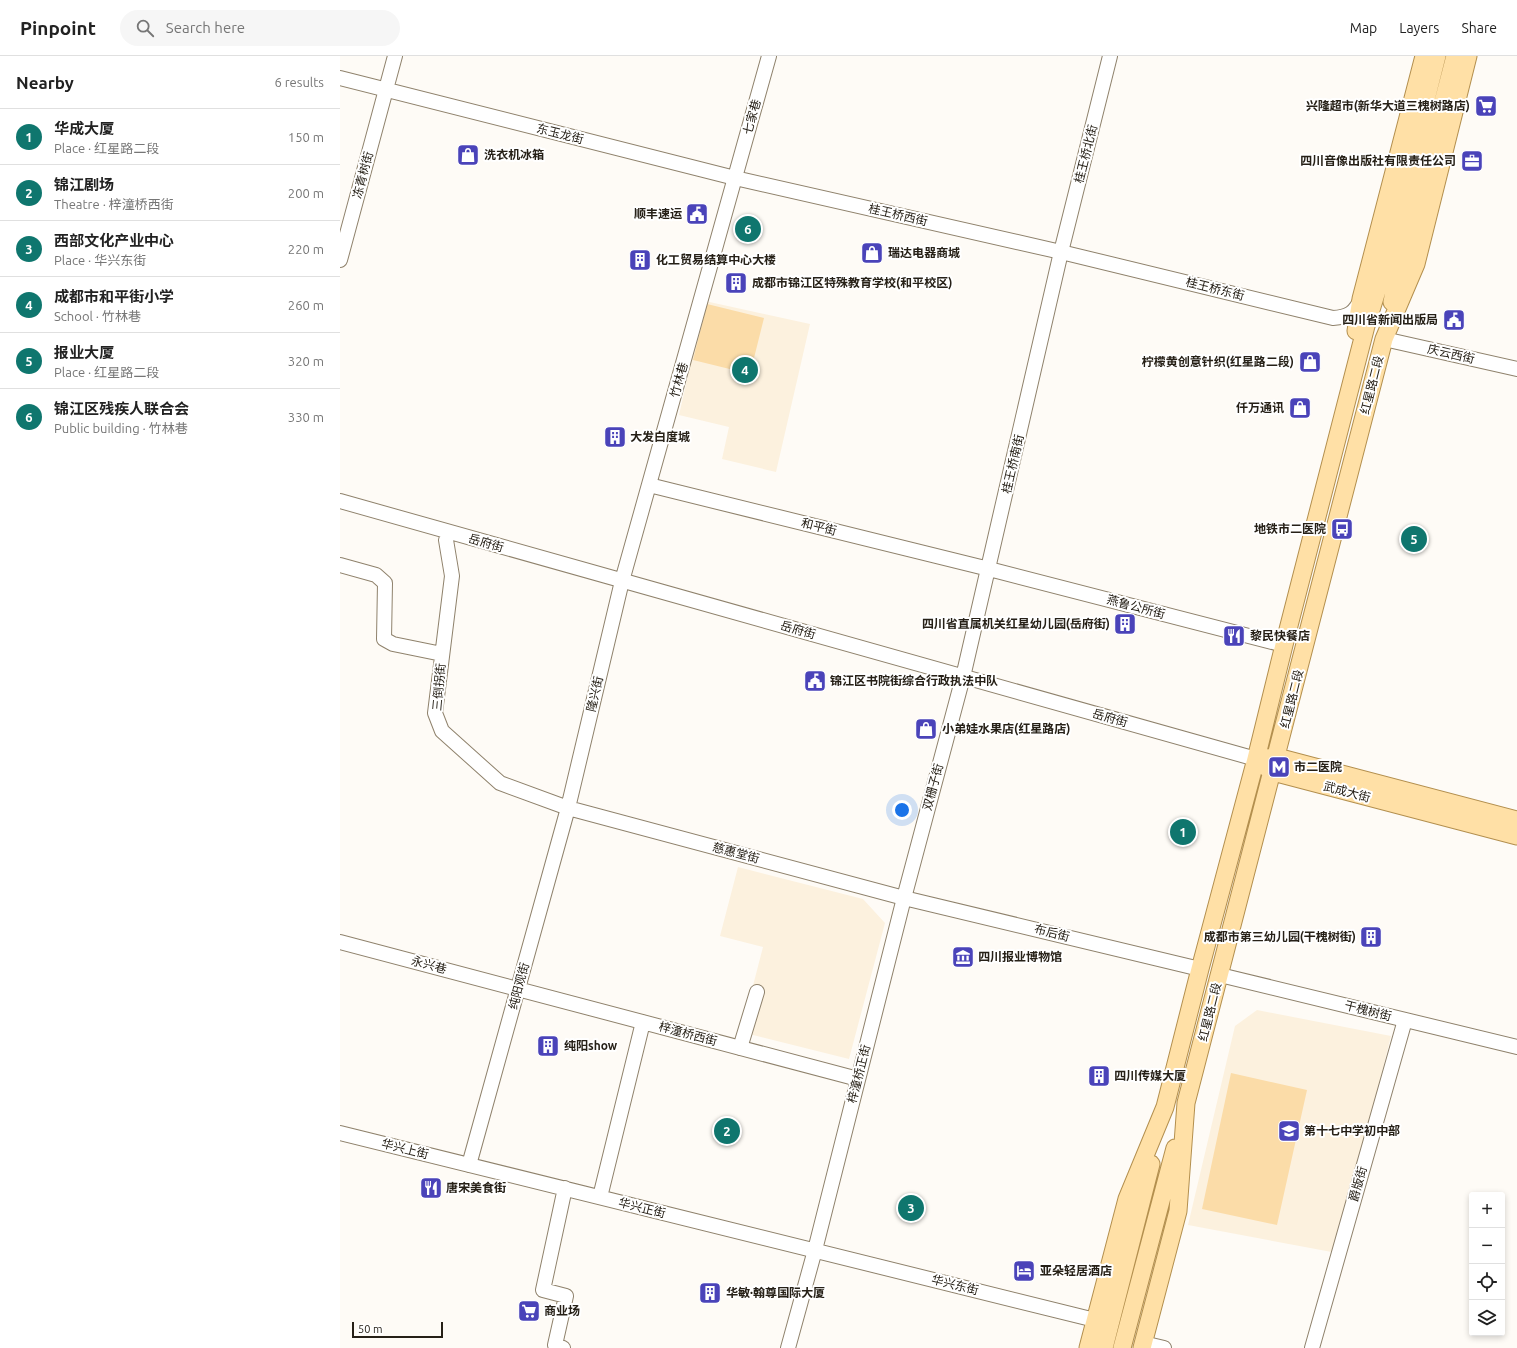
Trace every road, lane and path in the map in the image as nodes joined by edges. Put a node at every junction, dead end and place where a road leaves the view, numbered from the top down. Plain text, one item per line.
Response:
1 (395, 56) edge
2 (769, 56) edge
3 (1110, 56) edge
4 (1424, 56) edge
5 (1438, 56) edge
6 (1455, 56) edge
7 (1468, 56) edge
8 (340, 78) edge
9 (386, 90) junction
10 (735, 178) junction
11 (1061, 252) junction
12 (340, 260) edge
13 (1389, 278) junction
14 (1361, 299) junction
15 (1384, 339) junction
16 (1517, 369) edge
17 (1347, 401) junction
18 (649, 485) junction
19 (340, 502) edge
20 (446, 540) dead end
21 (340, 565) edge
22 (989, 568) junction
23 (622, 581) junction
24 (1284, 645) junction
25 (442, 654) junction
26 (963, 677) junction
27 (1256, 759) junction
28 (1275, 765) junction
29 (568, 808) junction
30 (1517, 820) edge
31 (1517, 836) edge
32 (904, 898) junction
33 (340, 942) edge
34 (1200, 969) junction
35 (1220, 975) junction
36 (518, 989) junction
37 (757, 992) dead end
38 (1405, 1020) junction
39 (643, 1022) junction
40 (1517, 1047) edge
41 (740, 1048) junction
42 (858, 1079) junction
43 (1186, 1103) junction
44 (1165, 1108) junction
45 (340, 1133) edge
46 (469, 1165) junction
47 (565, 1188) junction
48 (600, 1197) junction
49 (815, 1250) junction
50 (1095, 1320) junction
51 (1142, 1345) edge
52 (563, 1348) edge
53 (788, 1348) edge
54 (1088, 1348) edge
55 (1104, 1348) edge
56 (1122, 1348) edge
57 (1164, 1348) edge
58 (1312, 1348) edge

1 - 9 street, 冻青树街
2 - 10 street, 七家巷
3 - 11 street, 桂王桥北街
4 - 14 main road, 红星路二段
5 - 13 main road
6 - 13 main road
7 - 15 main road, 红星路二段
8 - 9 street, 东玉龙街
9 - 10 street, 东玉龙街
9 - 12 street, 冻青树街
10 - 11 street, 桂王桥西街
10 - 18 street, 竹林巷
11 - 14 street, 桂王桥东街
11 - 22 street, 桂王桥南街
13 - 15 main road
13 - 17 main road, 红星路二段
14 - 17 main road, 红星路二段
15 - 16 street, 庆云西街
15 - 28 main road, 红星路二段
17 - 24 main road, 红星路二段
18 - 22 street, 和平街
18 - 23 street, 竹林巷
19 - 23 street, 岳府街
20 - 25 street, 三倒拐街
21 - 25 street
22 - 24 street, 燕鲁公所街
22 - 26 street, 桂王桥南街
23 - 26 street, 岳府街
23 - 29 street, 隆兴街
24 - 27 main road, 红星路二段
25 - 29 street, 三倒拐街
26 - 27 street, 岳府街
26 - 32 street, 双栅子街
27 - 28 main road, 武成大街
27 - 34 main road, 红星路二段
28 - 30 main road, 武成大街
28 - 31 main road, 武成大街
28 - 35 main road, 红星路二段
29 - 32 street, 慈惠堂街
29 - 36 street, 纯阳观街
32 - 34 street, 布后街
32 - 42 street, 梓潼桥正街
33 - 36 street, 永兴巷
34 - 44 main road, 红星路二段
35 - 38 street, 干槐树街
35 - 43 main road, 红星路二段
36 - 39 street, 梓潼桥西街
36 - 46 street, 纯阳观街
37 - 41 street
38 - 40 street, 干槐树街
38 - 58 street, 爵版街
39 - 41 street, 梓潼桥西街
39 - 48 street
41 - 42 street, 梓潼桥西街
42 - 49 street, 梓潼桥正街
43 - 51 main road, 红星路二段
43 - 56 main road
44 - 50 main road, 红星路二段
44 - 55 main road
45 - 46 street, 华兴上街
46 - 47 street, 华兴正街
47 - 48 street, 华兴正街
47 - 52 street
48 - 49 street, 华兴正街
49 - 50 street, 华兴东街
49 - 53 street, 梓潼桥正街
50 - 54 main road, 红星路二段
51 - 57 street

